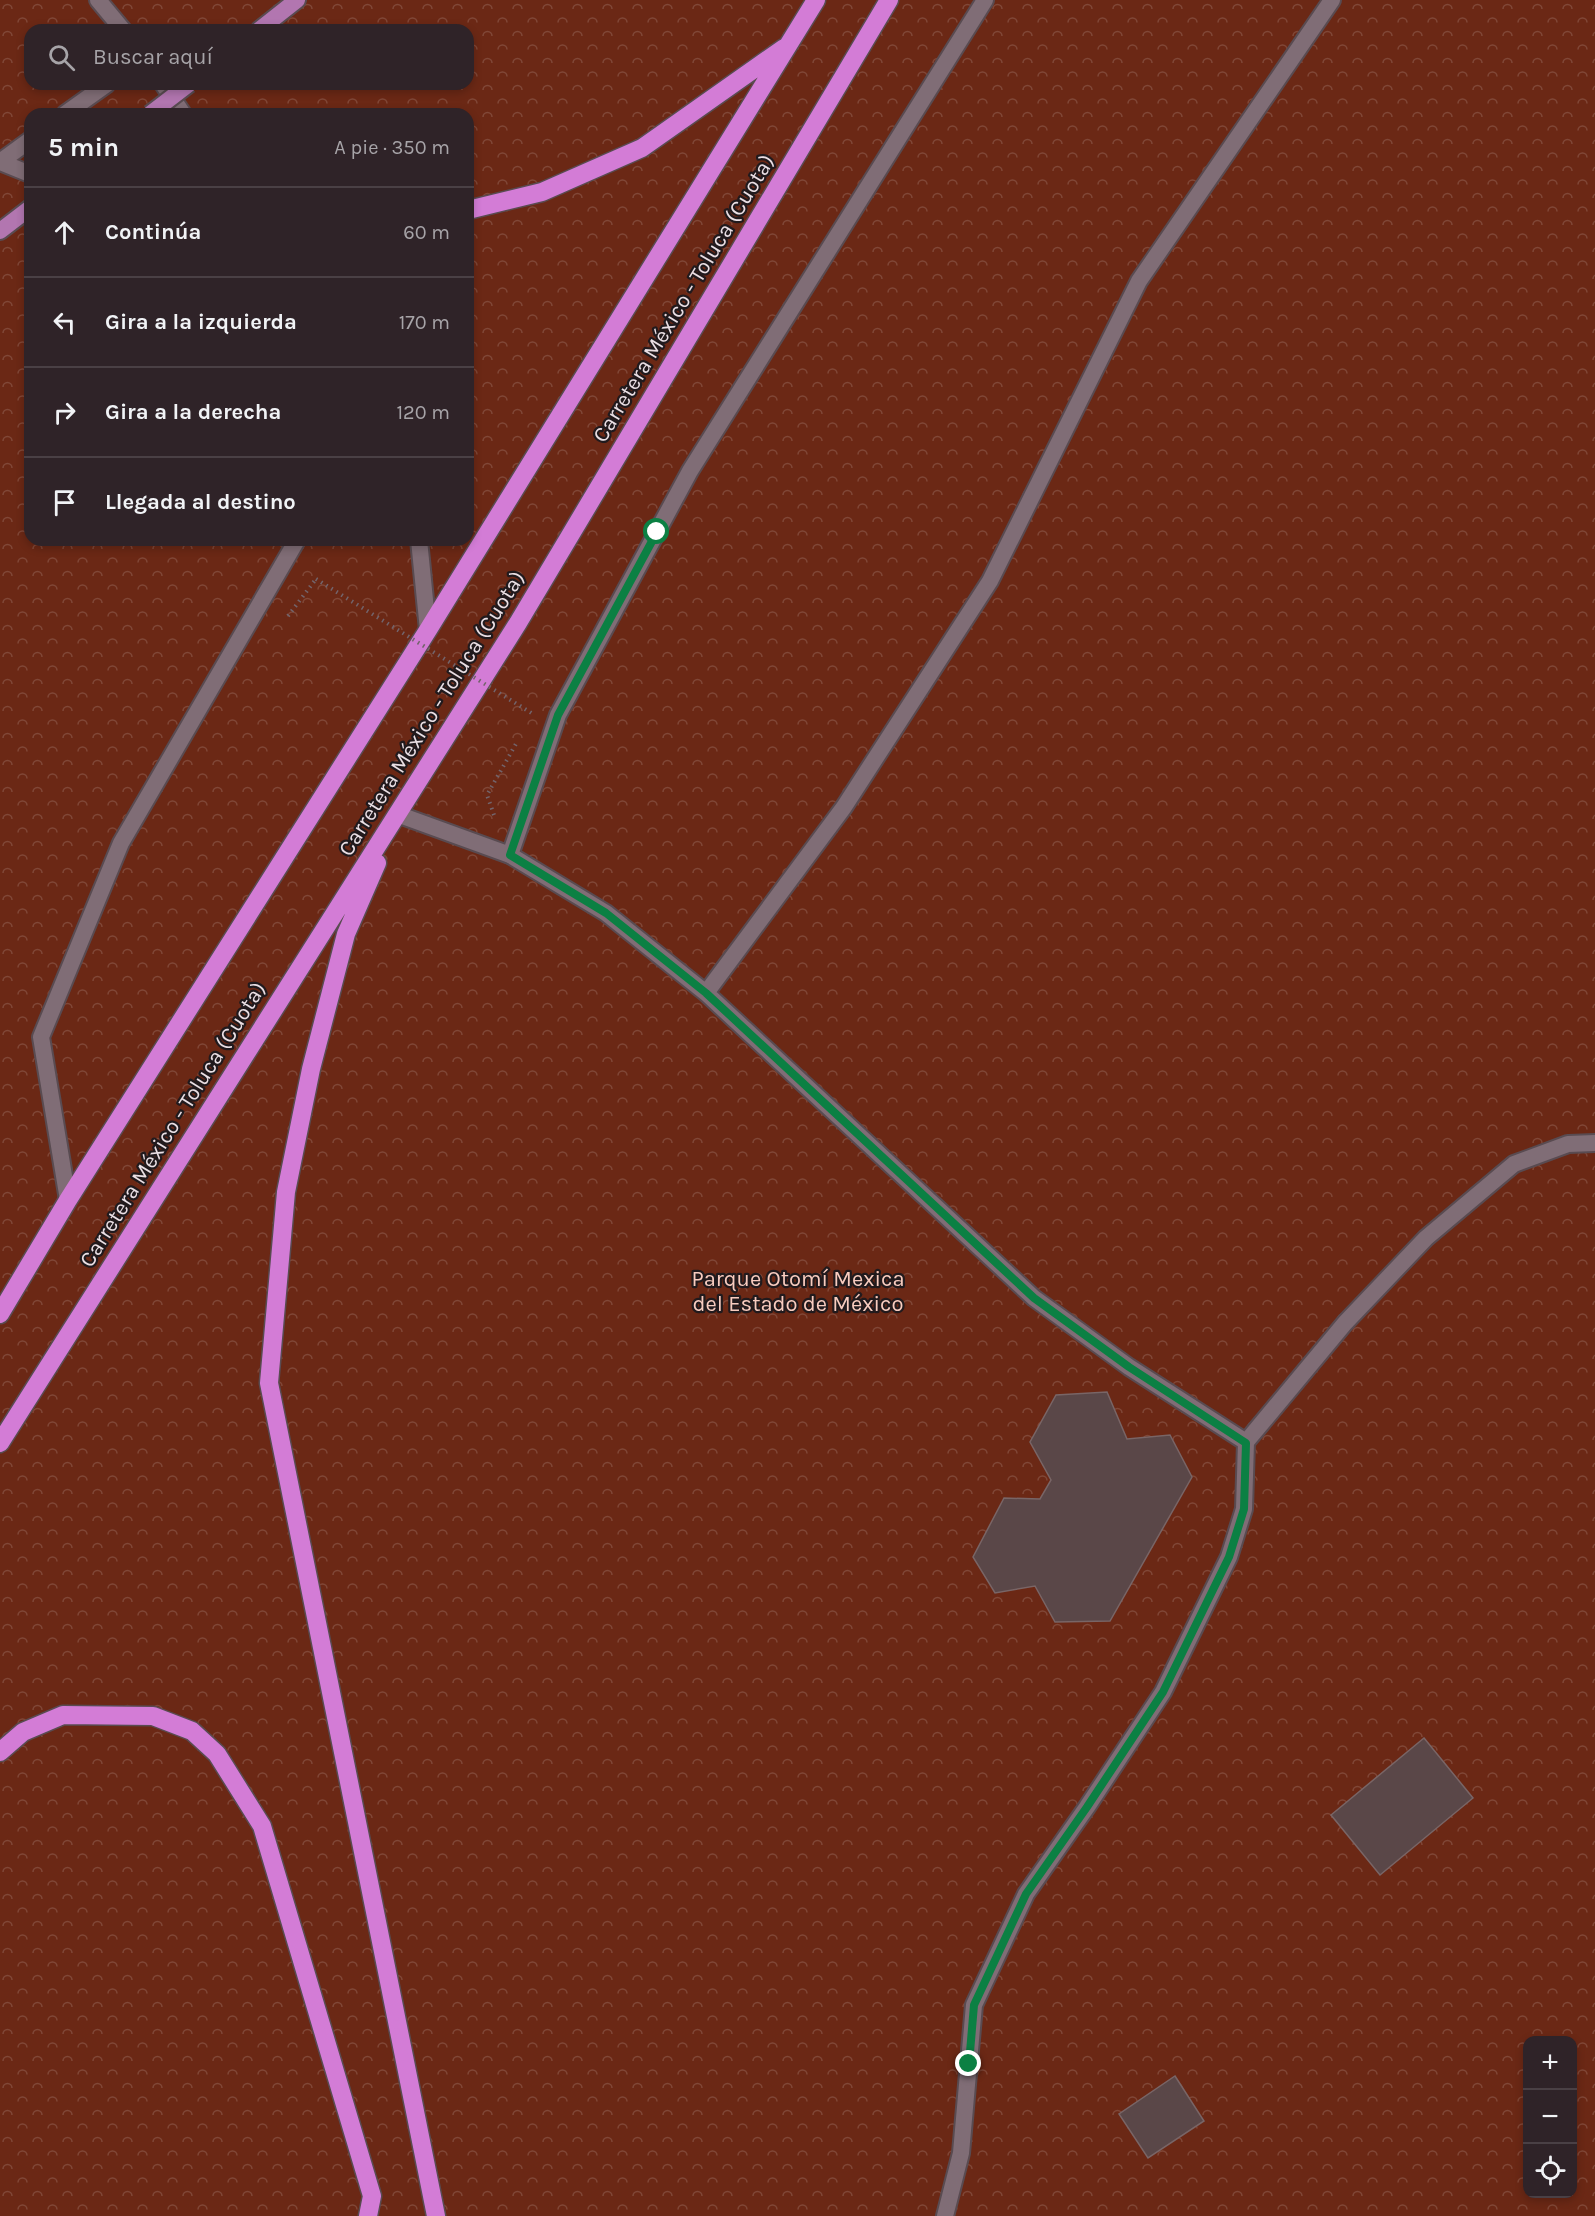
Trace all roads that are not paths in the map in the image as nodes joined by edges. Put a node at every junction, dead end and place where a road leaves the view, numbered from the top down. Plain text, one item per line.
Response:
1 (98, 0) edge
2 (297, 0) edge
3 (816, 0) edge
4 (889, 0) edge
5 (985, 0) edge
6 (1332, 0) edge
7 (118, 24) edge
8 (267, 24) edge
9 (790, 44) junction
10 (99, 90) edge
11 (167, 90) edge
12 (181, 90) edge
13 (73, 108) edge
14 (158, 108) edge
15 (179, 108) edge
16 (24, 144) edge
17 (0, 162) edge
18 (24, 172) edge
19 (474, 209) edge
20 (24, 212) edge
21 (0, 231) edge
22 (294, 546) edge
23 (420, 546) edge
24 (428, 630) junction
25 (397, 814) junction
26 (510, 855) junction
27 (706, 993) junction
28 (1595, 1143) edge
29 (68, 1200) junction
30 (0, 1314) edge
31 (0, 1443) edge
32 (1246, 1443) junction
33 (0, 1752) edge
34 (368, 2216) edge
35 (436, 2216) edge
36 (945, 2216) edge

1 - 7 street
2 - 8 main road
3 - 9 highway, Carretera México - Toluca (Cuota)
4 - 25 highway, Carretera México - Toluca (Cuota)
5 - 26 street
6 - 27 street
9 - 19 highway
9 - 24 highway, Carretera México - Toluca (Cuota)
10 - 13 street
11 - 15 street
12 - 14 main road, bridge
16 - 17 street
17 - 18 street
20 - 21 main road
22 - 29 street
23 - 24 street
24 - 29 highway, Carretera México - Toluca (Cuota)
25 - 26 street
25 - 31 highway, Carretera México - Toluca (Cuota)
25 - 35 highway
26 - 27 street
27 - 32 street
28 - 32 street
29 - 30 highway, Carretera México - Toluca (Cuota)
32 - 36 street
33 - 34 highway

